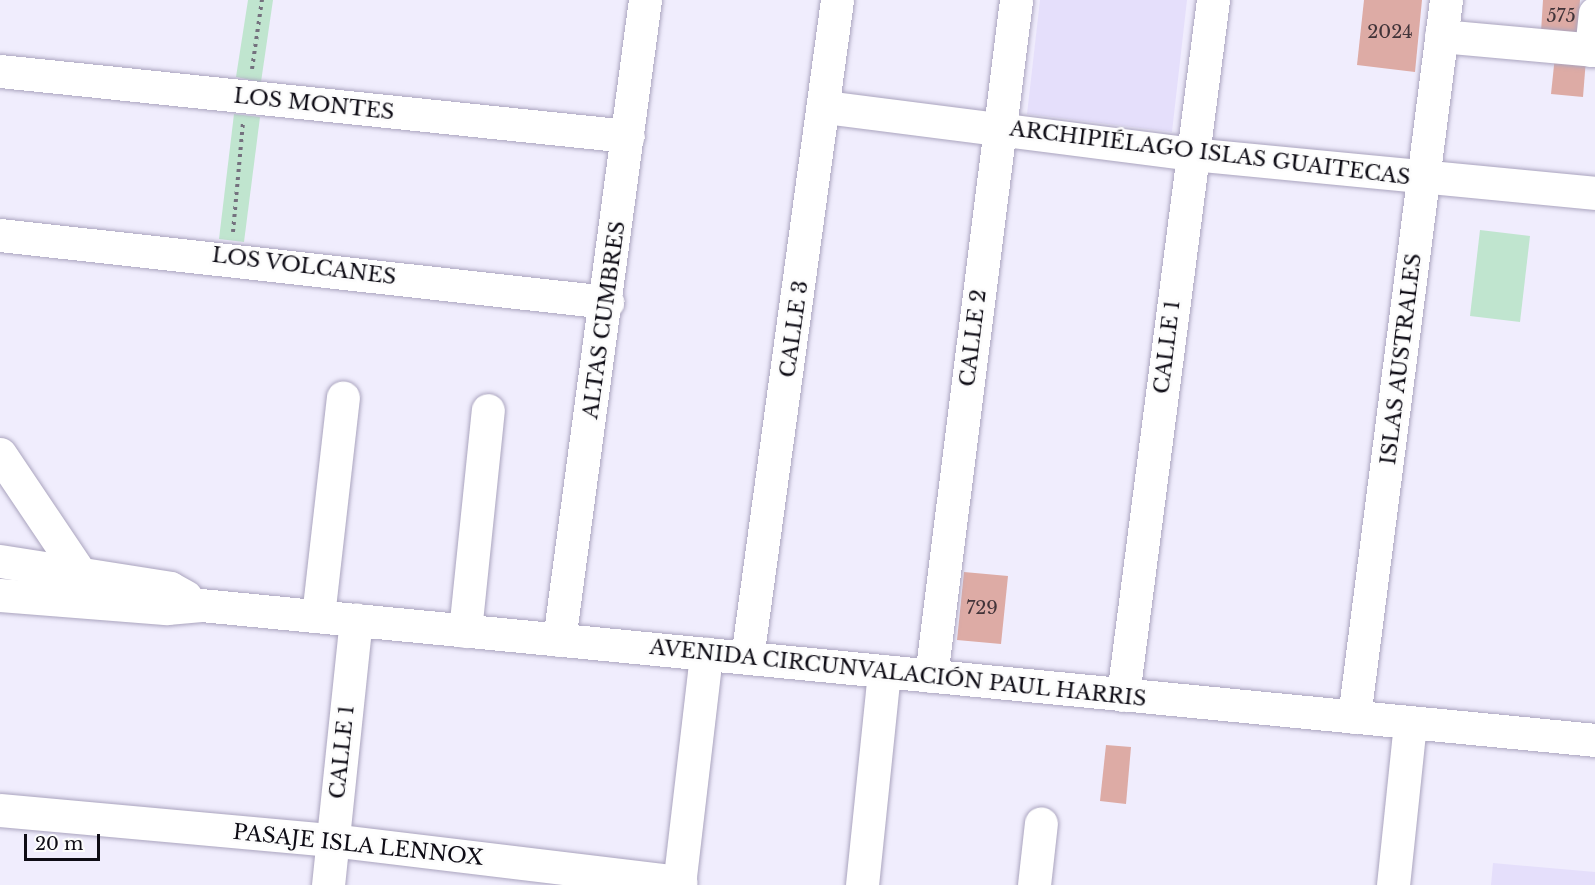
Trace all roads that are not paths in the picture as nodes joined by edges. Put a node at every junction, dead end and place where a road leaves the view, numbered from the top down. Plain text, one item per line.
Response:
1 (645, 0) edge
2 (837, 0) edge
3 (1016, 0) edge
4 (1212, 0) edge
5 (1446, 0) edge
6 (1595, 13) edge
7 (1442, 36) junction
8 (1593, 50) edge
9 (0, 71) edge
10 (825, 107) junction
11 (999, 129) junction
12 (628, 136) junction
13 (1191, 154) junction
14 (1425, 178) junction
15 (1595, 193) edge
16 (0, 235) edge
17 (607, 302) junction
18 (342, 397) dead end
19 (488, 410) dead end
20 (0, 454) edge
21 (0, 561) edge
22 (78, 570) junction
23 (0, 595) edge
24 (201, 604) junction
25 (318, 616) junction
26 (356, 620) junction
27 (465, 631) junction
28 (560, 639) junction
29 (706, 654) junction
30 (747, 658) junction
31 (884, 671) junction
32 (931, 676) junction
33 (1123, 694) junction
34 (1354, 717) junction
35 (1410, 723) junction
36 (1595, 741) edge
37 (0, 810) edge
38 (1041, 823) dead end
39 (332, 840) junction
40 (679, 884) edge
41 (328, 885) edge
42 (862, 885) edge
43 (1034, 885) edge
44 (1393, 885) edge

1 - 12 street, ALTAS CUMBRES
2 - 10 street, CALLE 3
3 - 11 street, CALLE 2
4 - 13 street, CALLE 1
5 - 7 street, ISLAS AUSTRALES
6 - 8 street
7 - 8 street
7 - 14 street, ISLAS AUSTRALES
9 - 12 street, LOS MONTES
10 - 11 street, ARCHIPIÉLAGO ISLAS GUAITECAS
10 - 30 street, CALLE 3
11 - 13 street, ARCHIPIÉLAGO ISLAS GUAITECAS
11 - 32 street, CALLE 2
12 - 17 street, ALTAS CUMBRES
13 - 14 street, ARCHIPIÉLAGO ISLAS GUAITECAS
13 - 33 street, CALLE 1
14 - 15 street, ARCHIPIÉLAGO ISLAS GUAITECAS
14 - 34 street, ISLAS AUSTRALES
16 - 17 street, LOS VOLCANES
17 - 28 street, ALTAS CUMBRES
18 - 25 street
19 - 27 street
20 - 22 street
21 - 22 street, AVENIDA CIRCUNVALACIÓN PAUL HARRIS
22 - 24 street, AVENIDA CIRCUNVALACIÓN PAUL HARRIS
23 - 24 street, AVENIDA CIRCUNVALACIÓN PAUL HARRIS
24 - 25 street, AVENIDA CIRCUNVALACIÓN PAUL HARRIS
25 - 26 street, AVENIDA CIRCUNVALACIÓN PAUL HARRIS
26 - 27 street, AVENIDA CIRCUNVALACIÓN PAUL HARRIS
26 - 39 street, CALLE 1
27 - 28 street, AVENIDA CIRCUNVALACIÓN PAUL HARRIS
28 - 29 street, AVENIDA CIRCUNVALACIÓN PAUL HARRIS
29 - 30 street, AVENIDA CIRCUNVALACIÓN PAUL HARRIS
29 - 40 street
30 - 31 street, AVENIDA CIRCUNVALACIÓN PAUL HARRIS
31 - 32 street, AVENIDA CIRCUNVALACIÓN PAUL HARRIS
31 - 42 street
32 - 33 street, AVENIDA CIRCUNVALACIÓN PAUL HARRIS
33 - 34 street, AVENIDA CIRCUNVALACIÓN PAUL HARRIS
34 - 35 street, AVENIDA CIRCUNVALACIÓN PAUL HARRIS
35 - 36 street, AVENIDA CIRCUNVALACIÓN PAUL HARRIS
35 - 44 street
37 - 39 street, PASAJE ISLA LENNOX
38 - 43 street
39 - 40 street, PASAJE ISLA LENNOX
39 - 41 street, CALLE 1

